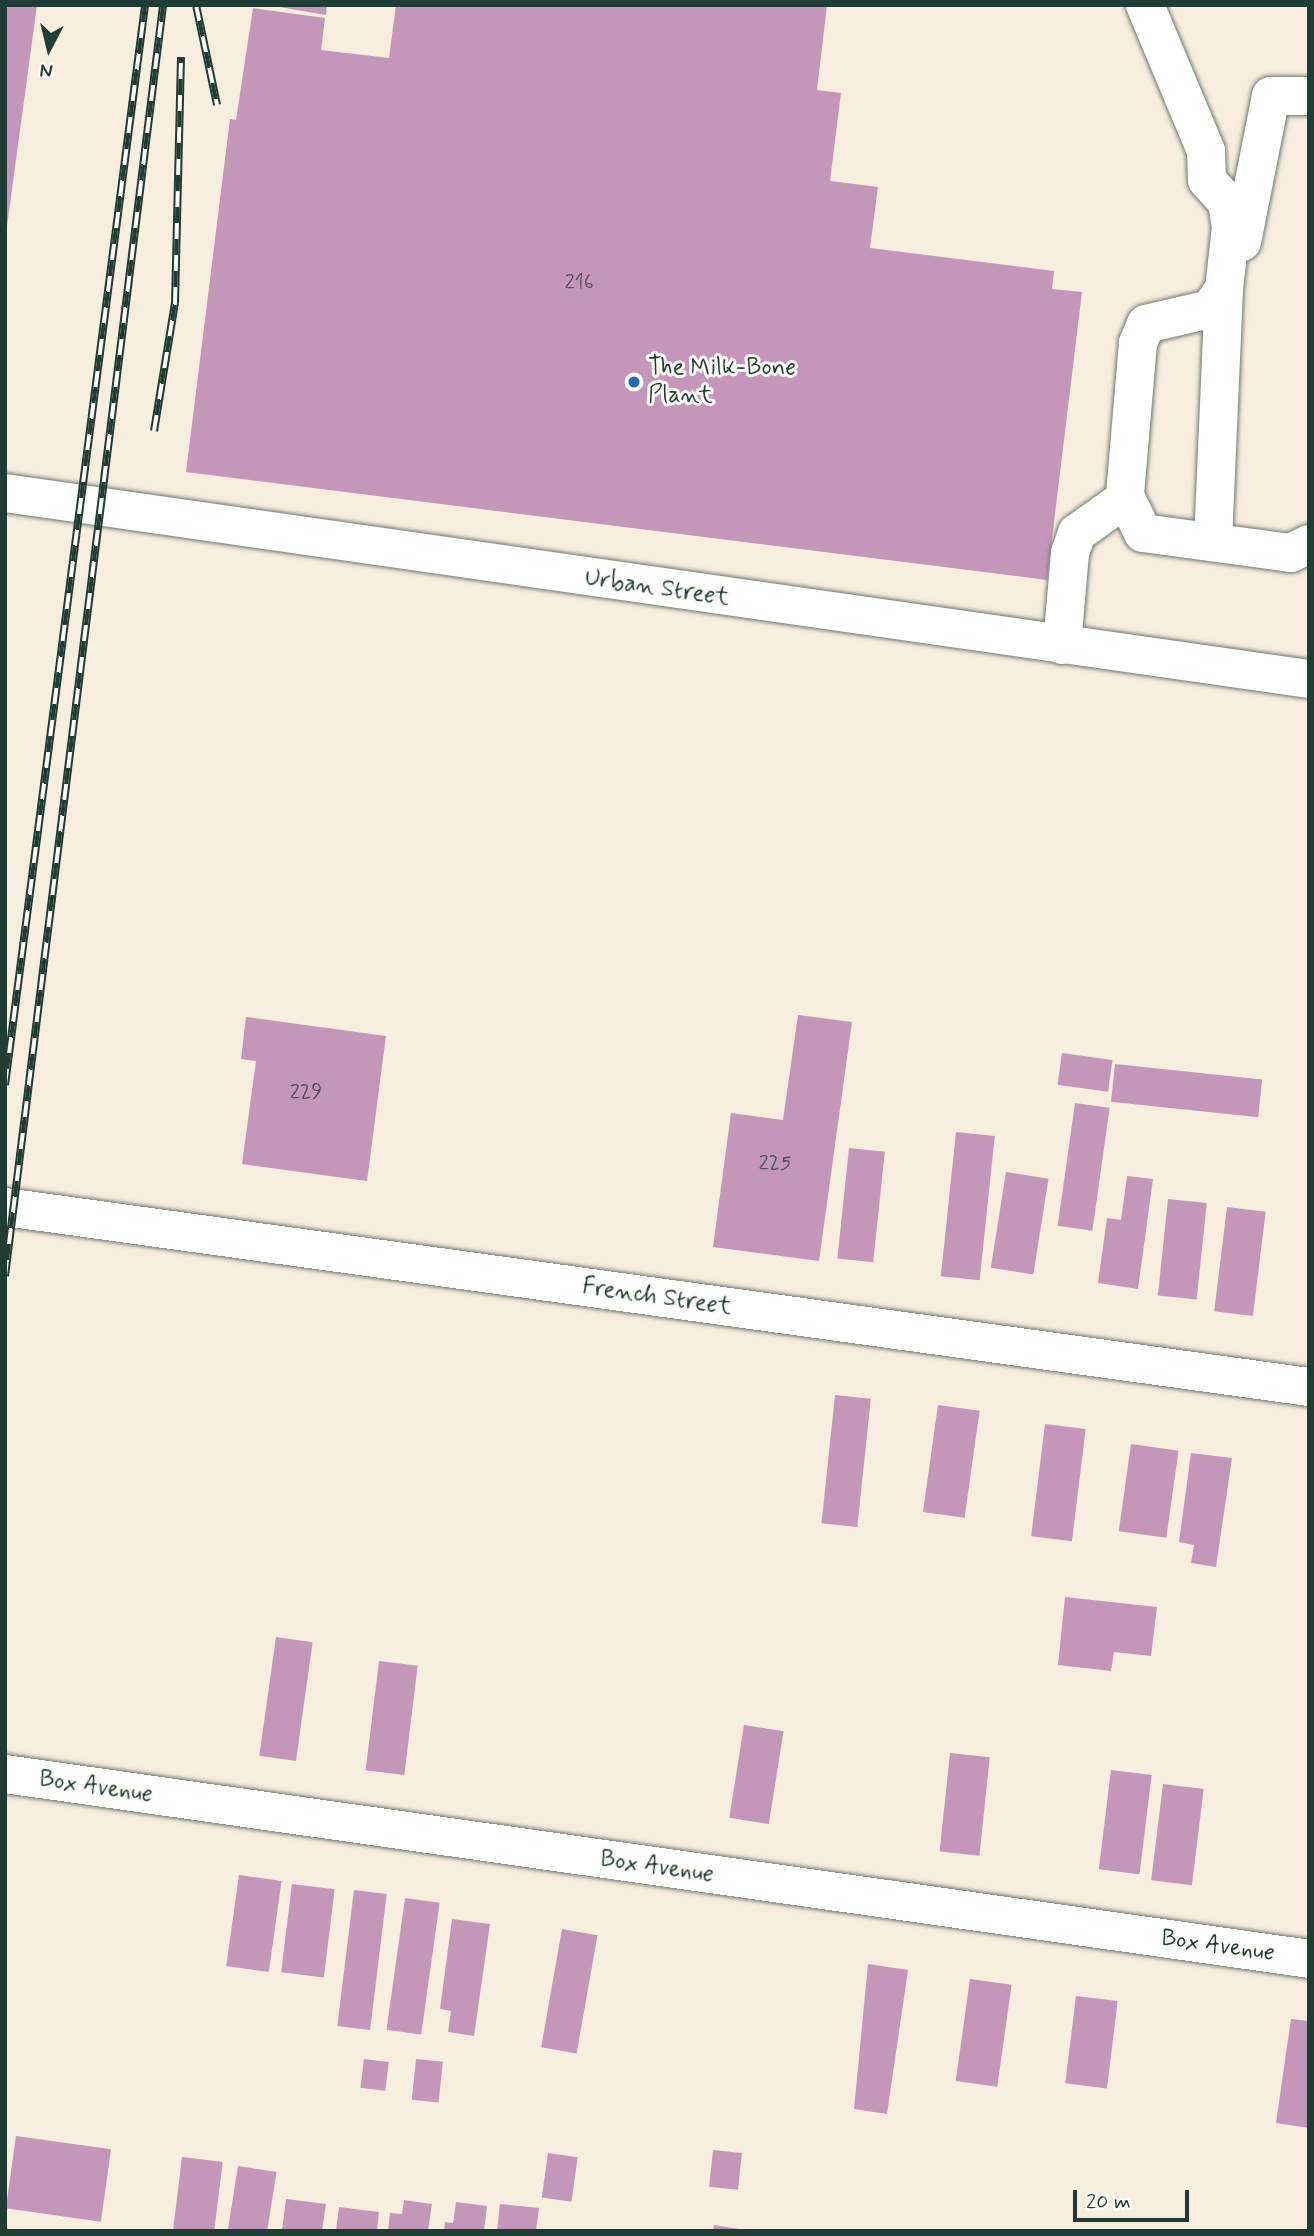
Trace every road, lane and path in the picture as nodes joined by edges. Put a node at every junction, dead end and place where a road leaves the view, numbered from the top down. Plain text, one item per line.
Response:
1 (1145, 5) edge
2 (1309, 96) edge
3 (1226, 274) junction
4 (5, 493) edge
5 (1126, 498) junction
6 (1213, 542) junction
7 (1309, 544) edge
8 (1062, 645) junction
9 (1309, 679) edge
10 (5, 1207) edge
11 (1309, 1387) edge
12 (5, 1774) edge
13 (1309, 1959) edge

1 - 3 street
2 - 3 street
3 - 5 street
3 - 6 street
4 - 8 street, Urban Street
5 - 6 street
5 - 8 street
6 - 7 street
8 - 9 street, Urban Street
10 - 11 street, French Street
12 - 13 street, Box Avenue

